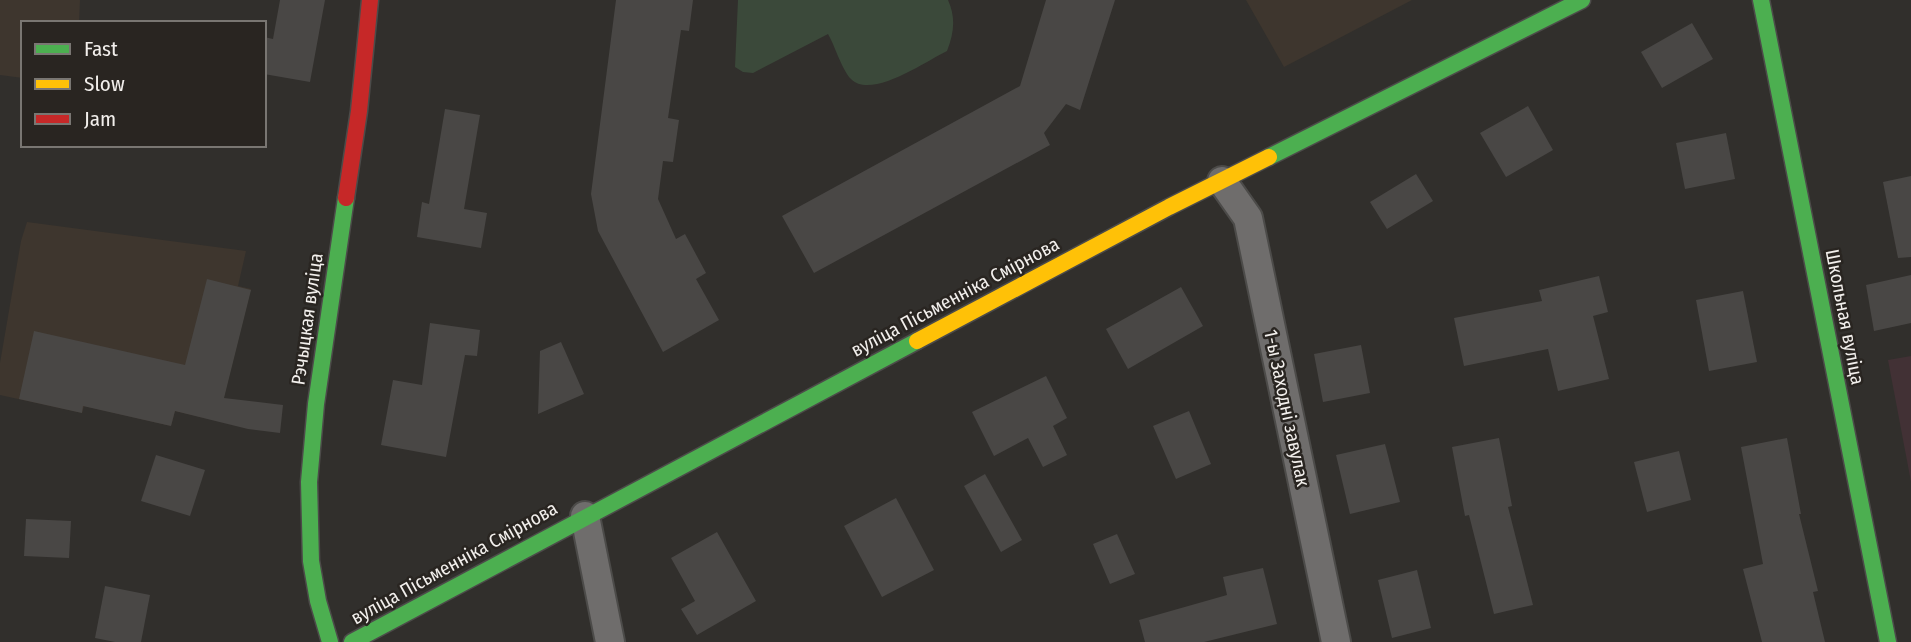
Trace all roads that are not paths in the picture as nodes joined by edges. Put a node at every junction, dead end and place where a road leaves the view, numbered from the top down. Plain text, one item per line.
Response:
1 (370, 0) edge
2 (1582, 0) edge
3 (1761, 0) edge
4 (1223, 181) junction
5 (584, 516) junction
6 (330, 642) edge
7 (352, 642) edge
8 (610, 642) edge
9 (1336, 642) edge
10 (1888, 642) edge

1 - 6 main road, Рэчыцкая вуліца
2 - 4 main road, вуліца Пісьменніка Смірнова
3 - 10 main road, Школьная вуліца
4 - 5 main road, вуліца Пісьменніка Смірнова
4 - 9 street, 1-ы Заходні завулак
5 - 7 main road, вуліца Пісьменніка Смірнова
5 - 8 street

